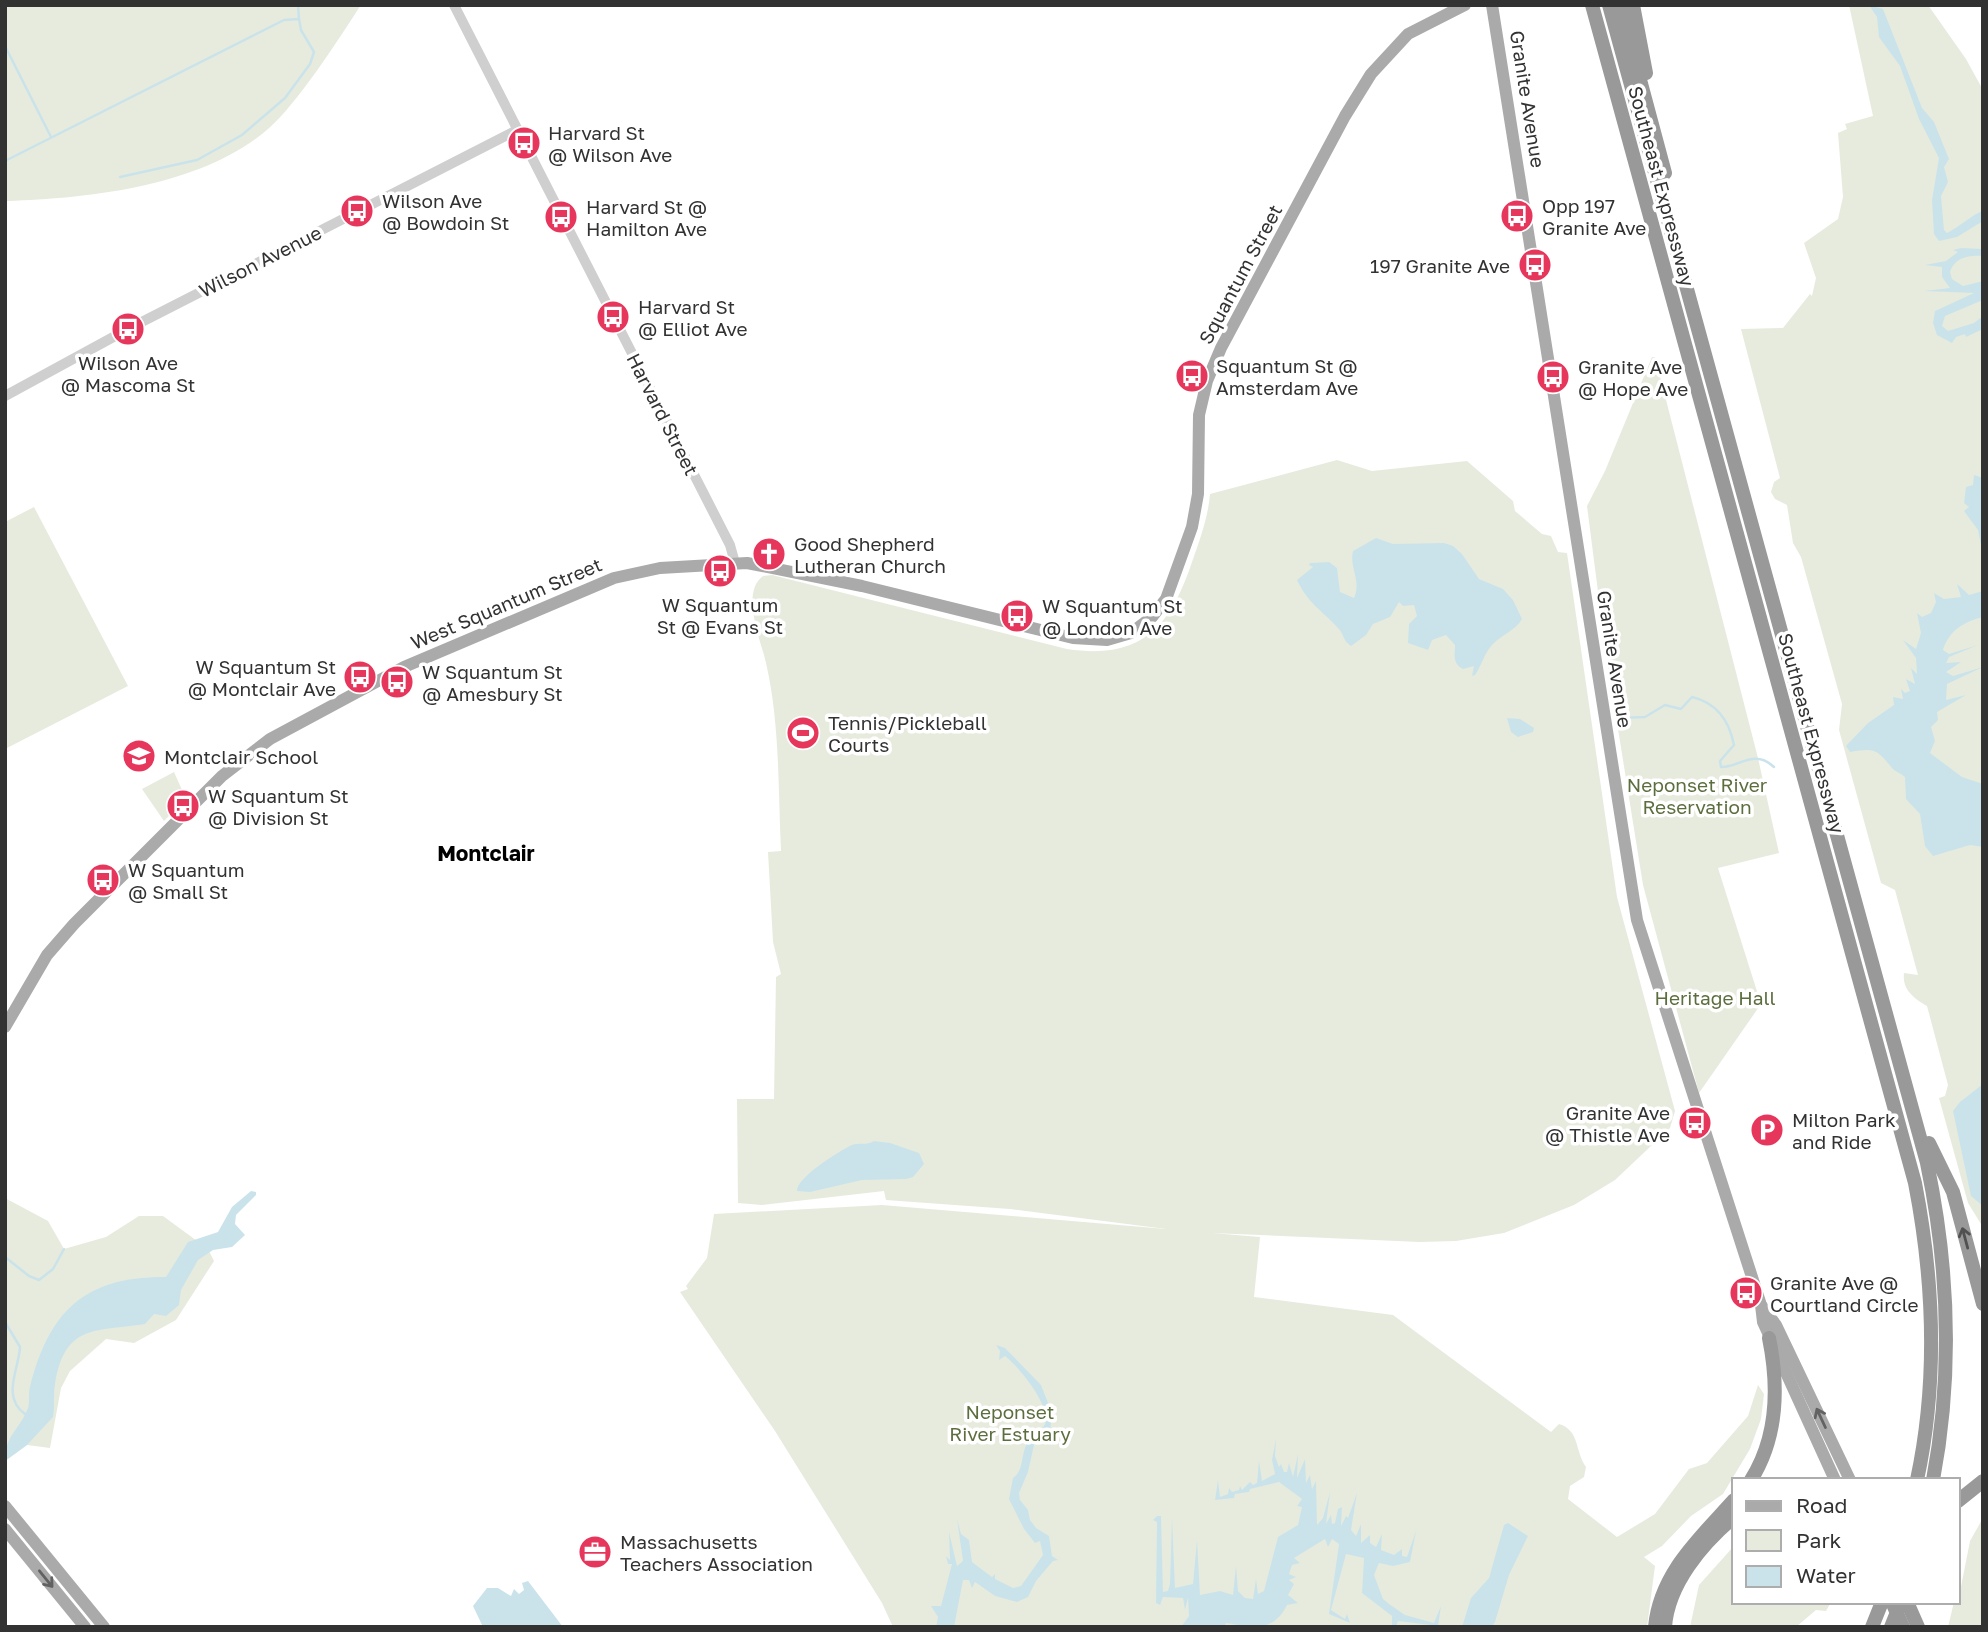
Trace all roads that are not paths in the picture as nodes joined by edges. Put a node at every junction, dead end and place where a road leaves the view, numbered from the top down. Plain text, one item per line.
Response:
1 (454, 5) edge
2 (1465, 5) edge
3 (1492, 5) edge
4 (1592, 5) edge
5 (1599, 5) edge
6 (1609, 5) edge
7 (1620, 5) edge
8 (1633, 5) edge
9 (1648, 106) junction
10 (517, 130) junction
11 (5, 396) edge
12 (735, 563) junction
13 (1152, 617) joint
14 (5, 1027) edge
15 (1929, 1143) junction
16 (1983, 1304) edge
17 (1761, 1305) junction
18 (1769, 1338) junction
19 (1752, 1478) edge
20 (1834, 1478) edge
21 (1849, 1478) edge
22 (1917, 1478) edge
23 (1924, 1478) edge
24 (1933, 1478) edge
25 (1941, 1478) edge
26 (1983, 1481) edge
27 (1960, 1499) edge
28 (1732, 1502) edge
29 (5, 1506) edge
30 (1732, 1519) edge
31 (5, 1529) edge
32 (1881, 1604) edge
33 (1890, 1604) edge
34 (1892, 1604) edge
35 (1900, 1604) edge
36 (1906, 1604) edge
37 (1908, 1604) edge
38 (85, 1627) edge
39 (104, 1627) edge
40 (1655, 1627) edge
41 (1665, 1627) edge
42 (1872, 1627) edge
43 (1880, 1627) edge
44 (1891, 1627) edge
45 (1898, 1627) edge
46 (1903, 1627) edge
47 (1918, 1627) edge

1 - 10 street, Harvard Street
2 - 13 main road, Squantum Street
3 - 17 main road, Granite Avenue
4 - 22 highway, Southeast Expressway
5 - 23 highway
6 - 24 highway
7 - 9 highway, Southeast Expressway
8 - 9 highway
9 - 15 highway, Southeast Expressway
10 - 11 street, Wilson Avenue
10 - 12 street, Harvard Street
12 - 13 main road, West Squantum Street
12 - 14 main road, West Squantum Street
16 -> 15 highway
15 - 25 highway, Southeast Expressway
17 - 18 main road, Granite Avenue
21 -> 17 main road, Granite Avenue
18 - 19 highway
18 - 20 main road, Granite Avenue
26 - 27 highway
28 - 40 highway
29 - 39 main road
30 - 41 highway
31 -> 38 main road
32 - 42 highway
33 - 43 highway
34 - 46 highway
35 - 44 highway, bridge
36 - 45 highway
37 - 47 highway

